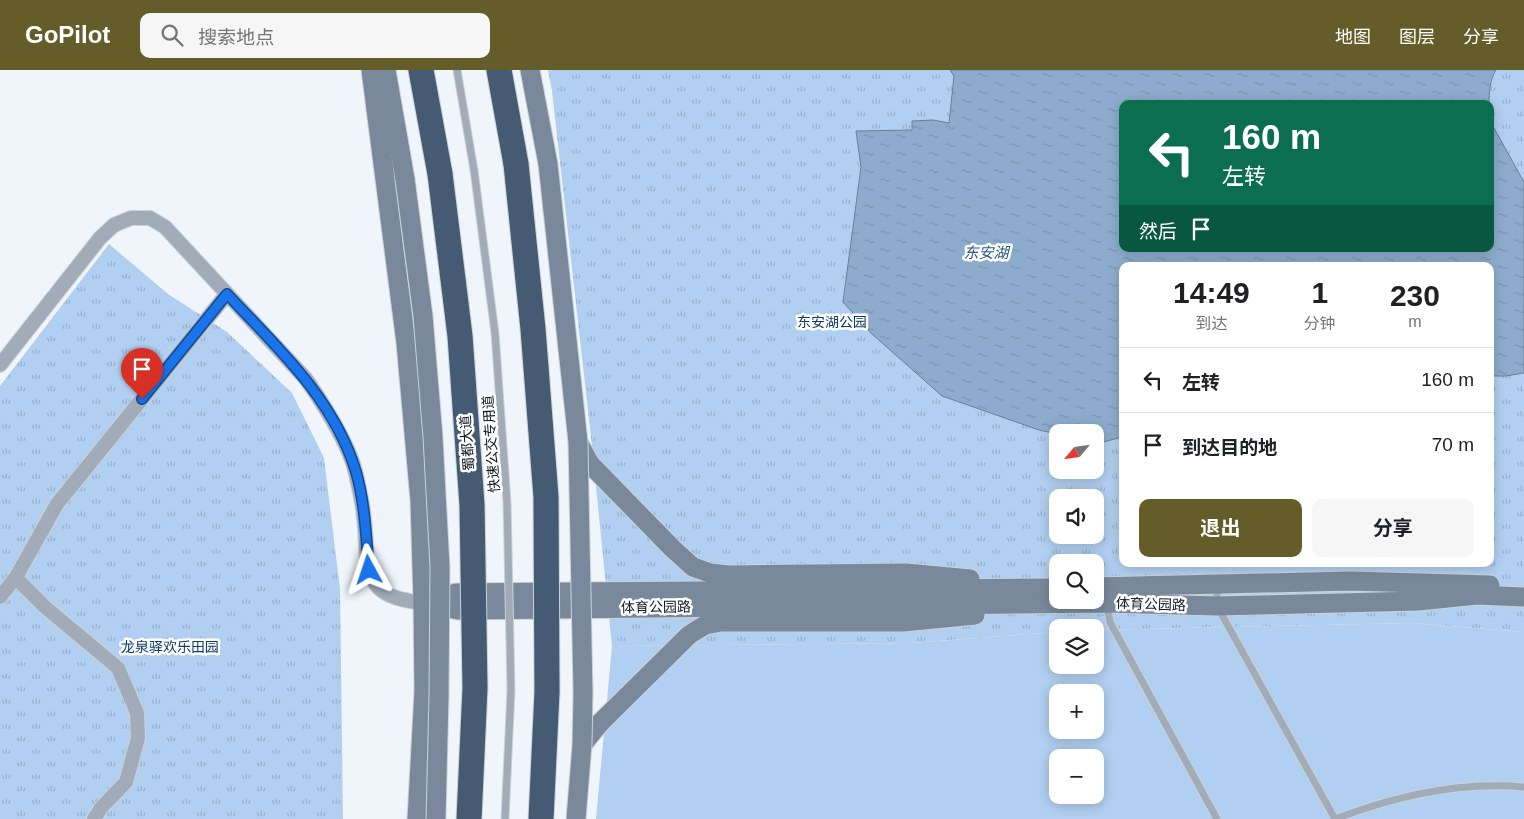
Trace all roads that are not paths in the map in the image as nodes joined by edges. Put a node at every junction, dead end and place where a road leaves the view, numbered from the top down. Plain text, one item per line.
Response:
1 (371, 70) edge
2 (386, 70) edge
3 (421, 70) edge
4 (458, 70) edge
5 (499, 70) edge
6 (530, 70) edge
7 (227, 294) junction
8 (0, 365) edge
9 (578, 442) junction
10 (16, 578) junction
11 (1217, 583) junction
12 (1049, 586) edge
13 (1049, 587) edge
14 (1524, 587) edge
15 (1104, 592) edge
16 (1104, 592) edge
17 (0, 597) edge
18 (1524, 597) edge
19 (1104, 600) edge
20 (424, 603) junction
21 (1049, 604) edge
22 (1217, 606) junction
23 (1049, 607) edge
24 (582, 745) junction
25 (1524, 787) edge
26 (1353, 812) junction
27 (94, 819) edge
28 (417, 819) edge
29 (436, 819) edge
30 (469, 819) edge
31 (505, 819) edge
32 (541, 819) edge
33 (576, 819) edge
34 (1217, 819) edge
35 (1335, 819) edge
36 (1358, 819) edge

1 - 20 street
2 - 29 street, bridge
3 - 30 highway, 蜀都大道, bridge
4 - 31 lane, 快速公交专用道, bridge
5 - 32 highway, bridge
6 - 9 street, bridge
7 - 8 street
7 - 10 street
7 - 20 street
9 - 12 street
9 - 24 street, bridge
10 - 17 street
10 - 27 street
11 - 14 street, 体育公园路
11 - 15 street, 体育公园路
11 - 22 lane
13 - 20 street, 体育公园路
16 - 22 street, 体育公园路
18 - 22 street, 体育公园路
19 - 34 lane
20 - 21 street, 体育公园路
20 - 28 street
22 - 35 lane
23 - 24 street
24 - 33 street, bridge
25 - 26 lane
26 - 35 lane
26 - 36 lane

